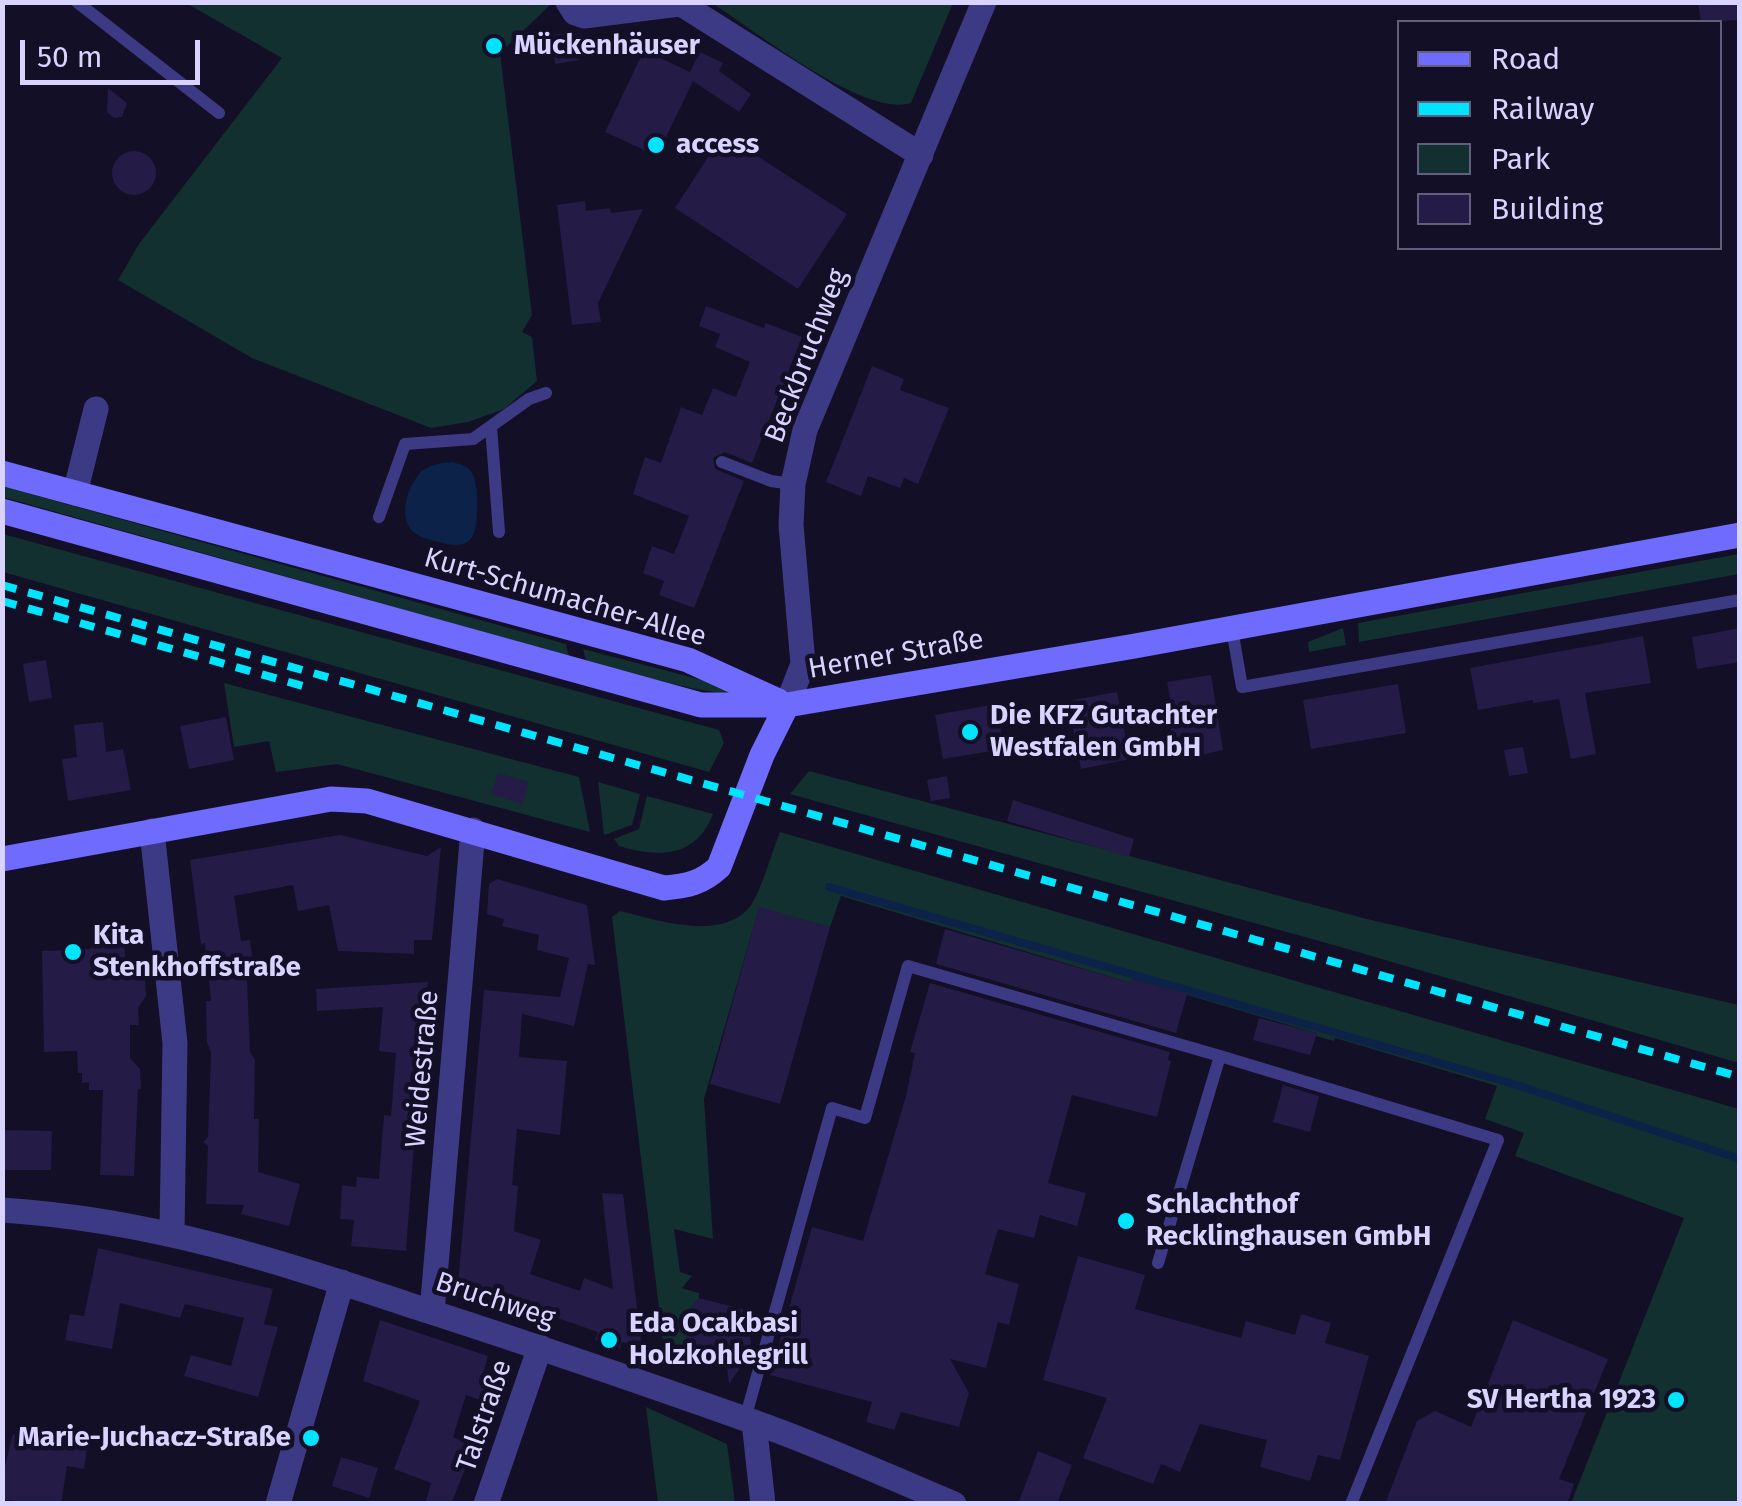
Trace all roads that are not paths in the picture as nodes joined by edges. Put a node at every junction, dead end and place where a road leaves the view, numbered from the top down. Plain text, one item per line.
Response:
1 (77, 2) edge
2 (568, 2) edge
3 (984, 2) edge
4 (679, 3) edge
5 (218, 114) dead end
6 (921, 155) junction
7 (546, 394) dead end
8 (96, 409) dead end
9 (491, 427) junction
10 (722, 462) dead end
11 (2, 473) edge
12 (793, 484) junction
13 (75, 492) junction
14 (2, 511) edge
15 (378, 517) dead end
16 (499, 532) dead end
17 (1740, 536) edge
18 (1740, 600) edge
19 (1232, 628) junction
20 (788, 705) junction
21 (473, 830) junction
22 (152, 831) junction
23 (2, 859) edge
24 (1220, 1056) junction
25 (2, 1210) edge
26 (172, 1232) junction
27 (1158, 1263) dead end
28 (342, 1282) junction
29 (432, 1312) junction
30 (540, 1347) junction
31 (750, 1420) junction
32 (278, 1504) edge
33 (486, 1504) edge
34 (763, 1504) edge
35 (954, 1504) edge
36 (1351, 1504) edge

1 - 5 lane
2 - 4 street
3 - 6 street, Beckbruchweg
4 - 6 street
6 - 12 street, Beckbruchweg
7 - 9 lane
8 - 13 street
9 - 15 lane
9 - 16 lane
10 - 12 lane
11 - 13 main road, Kurt-Schumacher-Allee
12 - 20 street, Beckbruchweg
13 - 20 main road, Kurt-Schumacher-Allee
14 - 20 main road
17 - 19 main road, Herner Straße
18 - 19 lane
19 - 20 main road, Herner Straße
20 - 21 main road, Herner Straße
21 - 22 main road, Herner Straße
21 - 29 street, Weidestraße
22 - 23 main road, Herner Straße
22 - 26 street
24 - 27 lane
24 - 31 lane
24 - 36 lane
25 - 26 street, Bruchweg
26 - 28 street, Bruchweg
28 - 29 street, Bruchweg
28 - 32 street
29 - 30 street, Bruchweg
30 - 31 street, Bruchweg
30 - 33 street, Talstraße
31 - 34 street
31 - 35 street, Bruchweg

